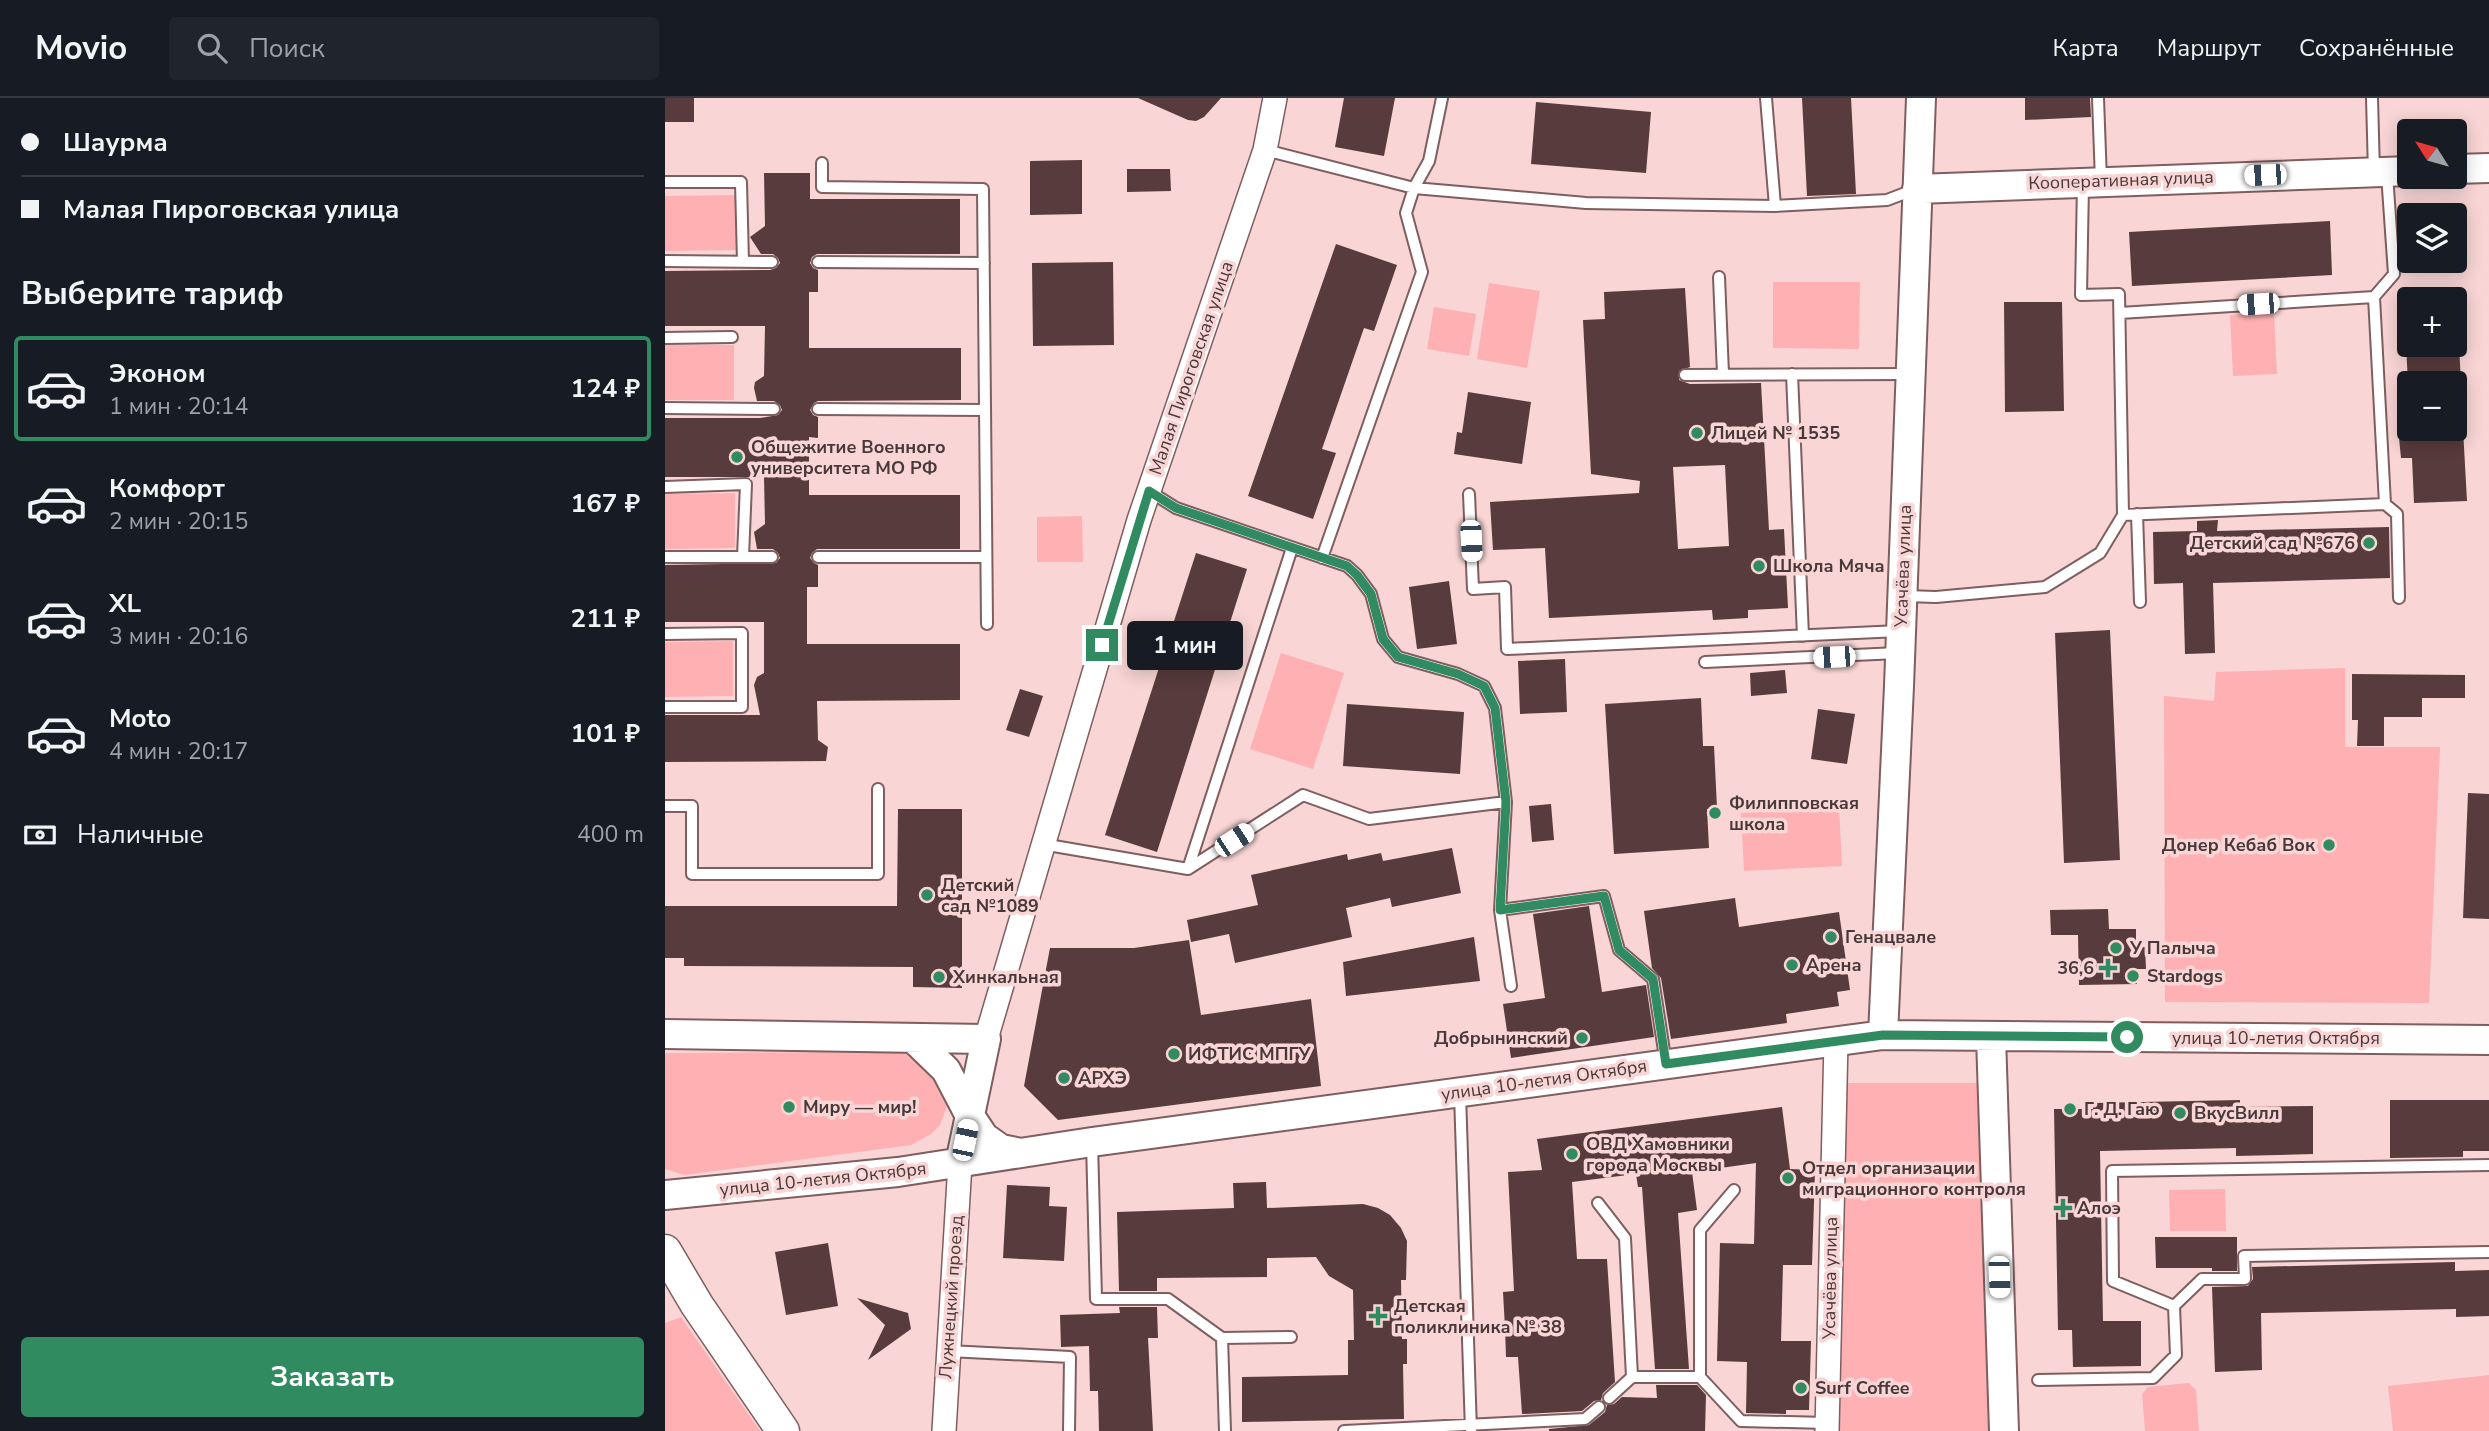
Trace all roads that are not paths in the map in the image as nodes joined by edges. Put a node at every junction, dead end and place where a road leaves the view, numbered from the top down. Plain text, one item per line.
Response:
1 (1275, 98) edge
2 (1442, 98) edge
3 (1766, 98) edge
4 (1921, 98) edge
5 (2098, 98) edge
6 (2372, 98) edge
7 (1265, 150) junction
8 (822, 163) dead end
9 (2489, 168) edge
10 (2467, 169) edge
11 (2390, 171) edge
12 (2092, 181) junction
13 (665, 182) edge
14 (1413, 188) junction
15 (1917, 189) junction
16 (1775, 206) junction
17 (665, 261) edge
18 (743, 262) junction
19 (772, 262) dead end
20 (818, 262) dead end
21 (984, 263) junction
22 (1719, 277) dead end
23 (2374, 297) junction
24 (2120, 313) junction
25 (732, 337) dead end
26 (665, 338) edge
27 (1685, 374) dead end
28 (1723, 374) junction
29 (1792, 374) junction
30 (1911, 374) junction
31 (665, 408) edge
32 (774, 409) dead end
33 (818, 410) dead end
34 (985, 410) junction
35 (665, 487) edge
36 (1149, 491) junction
37 (1469, 494) dead end
38 (2385, 504) junction
39 (2137, 514) junction
40 (2123, 515) junction
41 (1292, 548) junction
42 (665, 556) edge
43 (743, 557) junction
44 (772, 557) dead end
45 (818, 557) dead end
46 (986, 557) junction
47 (1322, 558) junction
48 (1902, 596) junction
49 (2399, 598) dead end
50 (2140, 602) dead end
51 (987, 624) dead end
52 (665, 634) edge
53 (1803, 636) junction
54 (1900, 642) junction
55 (1705, 662) dead end
56 (665, 707) edge
57 (878, 789) dead end
58 (1506, 802) junction
59 (665, 806) edge
60 (1042, 844) junction
61 (1188, 869) junction
62 (1500, 910) junction
63 (1511, 986) dead end
64 (665, 1034) edge
65 (1883, 1035) junction
66 (1991, 1037) junction
67 (913, 1038) junction
68 (986, 1039) junction
69 (2489, 1040) edge
70 (1836, 1041) junction
71 (1666, 1064) junction
72 (1460, 1091) junction
73 (970, 1116) junction
74 (1091, 1142) junction
75 (1022, 1153) junction
76 (960, 1163) junction
77 (2489, 1166) edge
78 (1734, 1190) dead end
79 (665, 1195) edge
80 (1598, 1203) dead end
81 (665, 1251) edge
82 (2489, 1252) edge
83 (665, 1271) edge
84 (697, 1305) junction
85 (2174, 1306) junction
86 (1291, 1337) dead end
87 (1222, 1338) junction
88 (948, 1351) junction
89 (1632, 1377) junction
90 (1700, 1377) junction
91 (2038, 1380) dead end
92 (1609, 1398) dead end
93 (1598, 1407) dead end
94 (1827, 1427) edge
95 (1470, 1428) edge
96 (783, 1431) edge
97 (944, 1431) edge
98 (1069, 1431) edge
99 (1225, 1431) edge
100 (1344, 1431) edge
101 (2004, 1431) edge

1 - 7 street, Малая Пироговская улица
2 - 14 lane
3 - 16 lane
4 - 15 street, Усачёва улица
5 - 12 lane
6 - 11 lane
7 - 14 lane
7 - 36 street, Малая Пироговская улица
8 - 21 lane
9 - 10 street
11 - 12 street, Кооперативная улица
11 - 23 lane
12 - 15 street, Кооперативная улица
12 - 24 lane
13 - 18 lane
14 - 16 lane
14 - 47 lane
15 - 16 lane
15 - 30 street, Усачёва улица
17 - 18 lane
18 - 19 lane
20 - 21 lane
21 - 34 lane
22 - 28 lane
23 - 24 lane
23 - 38 lane
24 - 40 lane
25 - 26 lane
27 - 28 lane
28 - 29 lane
29 - 30 lane
29 - 53 lane
30 - 48 street, Усачёва улица
31 - 32 lane
33 - 34 lane
34 - 46 lane
35 - 43 lane
36 - 41 lane
36 - 60 street, Малая Пироговская улица
37 - 53 lane
38 - 39 lane
38 - 49 lane
39 - 40 lane
39 - 50 lane
40 - 48 lane
41 - 47 lane
41 - 61 lane
42 - 43 lane
43 - 44 lane
45 - 46 lane
46 - 51 lane
47 - 58 lane
48 - 54 street, Усачёва улица
52 - 56 lane
53 - 54 lane
54 - 55 lane
54 - 65 street, Усачёва улица
57 - 59 lane
58 - 61 lane
58 - 62 lane
60 - 61 lane
60 - 68 street, Малая Пироговская улица
62 - 63 lane
62 - 71 lane
64 - 67 street
65 - 66 street, улица 10-летия Октября
65 - 70 street, улица 10-летия Октября
66 - 69 street, улица 10-летия Октября
66 - 101 street
67 - 68 street
67 - 73 street, улица 10-летия Октября
68 - 73 street, Малая Пироговская улица
70 - 71 street, улица 10-летия Октября
70 - 94 street, Усачёва улица
71 - 72 street, улица 10-летия Октября
72 - 74 street, улица 10-летия Октября
72 - 95 lane
73 - 75 street, улица 10-летия Октября
73 - 76 street, Малая Пироговская улица
74 - 75 street, улица 10-летия Октября
74 - 87 lane
75 - 76 street, улица 10-летия Октября
76 - 79 street, улица 10-летия Октября
76 - 88 street, Лужнецкий проезд
77 - 85 lane
78 - 90 lane
80 - 89 lane
81 - 84 main road
82 - 85 lane
83 - 84 street
84 - 96 main road
85 - 91 lane
86 - 87 lane
87 - 99 lane
88 - 97 street, Лужнецкий проезд
88 - 98 lane
89 - 90 lane
89 - 92 lane
90 - 94 lane
93 - 95 lane
95 - 100 lane

